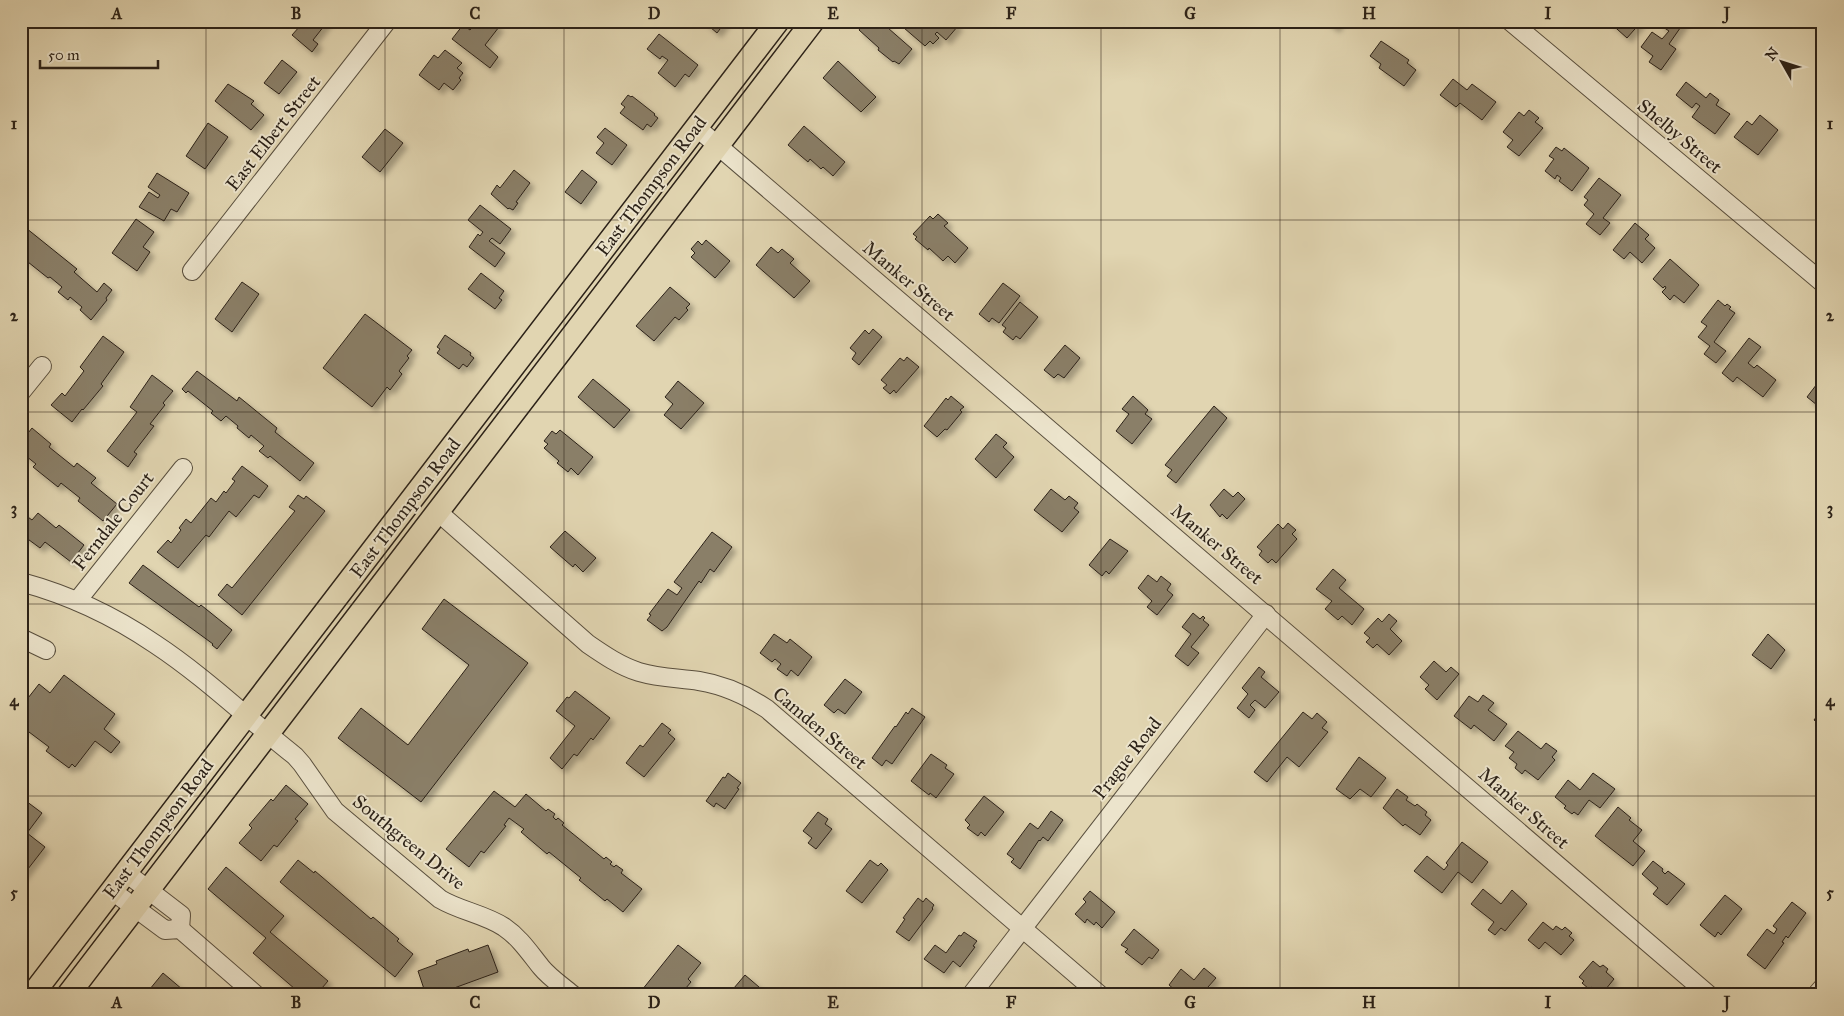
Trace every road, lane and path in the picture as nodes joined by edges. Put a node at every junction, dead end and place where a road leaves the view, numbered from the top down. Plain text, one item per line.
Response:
1 (387, 21) edge
2 (778, 21) edge
3 (813, 21) edge
4 (1510, 21) edge
5 (696, 127) junction
6 (717, 146) junction
7 (192, 271) dead end
8 (1823, 283) edge
9 (42, 366) dead end
10 (21, 392) edge
11 (183, 468) dead end
12 (418, 490) junction
13 (438, 512) junction
14 (21, 582) edge
15 (77, 601) junction
16 (1266, 614) junction
17 (21, 638) edge
18 (46, 650) dead end
19 (256, 724) junction
20 (125, 872) junction
21 (112, 890) junction
22 (149, 890) junction
23 (135, 908) junction
24 (1022, 928) junction
25 (180, 929) junction
26 (1823, 987) edge
27 (32, 995) edge
28 (68, 995) edge
29 (256, 995) edge
30 (573, 995) edge
31 (971, 995) edge
32 (1100, 995) edge
33 (1709, 995) edge
34 (1816, 995) edge

1 - 7 street, East Elbert Street
2 - 5 main road, East Thompson Road
3 - 6 main road, East Thompson Road
4 - 8 street, Shelby Street
5 - 6 street, Manker Street
5 - 12 main road, East Thompson Road
6 - 13 main road, East Thompson Road
6 - 16 street, Manker Street
9 - 10 street
11 - 15 street, Ferndale Court
12 - 13 main road
12 - 19 main road, East Thompson Road
13 - 19 main road, East Thompson Road
13 - 24 street, Camden Street
14 - 15 street, Southgreen Drive
15 - 19 street, Southgreen Drive
16 - 24 street, Prague Road
16 - 33 street, Manker Street
17 - 18 street
19 - 20 main road, East Thompson Road
19 - 22 main road, East Thompson Road
19 - 30 street, Southgreen Drive
20 - 21 main road, East Thompson Road
20 - 22 street
21 - 23 street
21 - 27 main road, East Thompson Road
22 - 23 main road, East Thompson Road
22 - 25 street
23 - 25 street
23 - 28 main road, East Thompson Road
24 - 31 street, Prague Road
24 - 32 street, Camden Street
25 - 29 street
26 - 34 street

